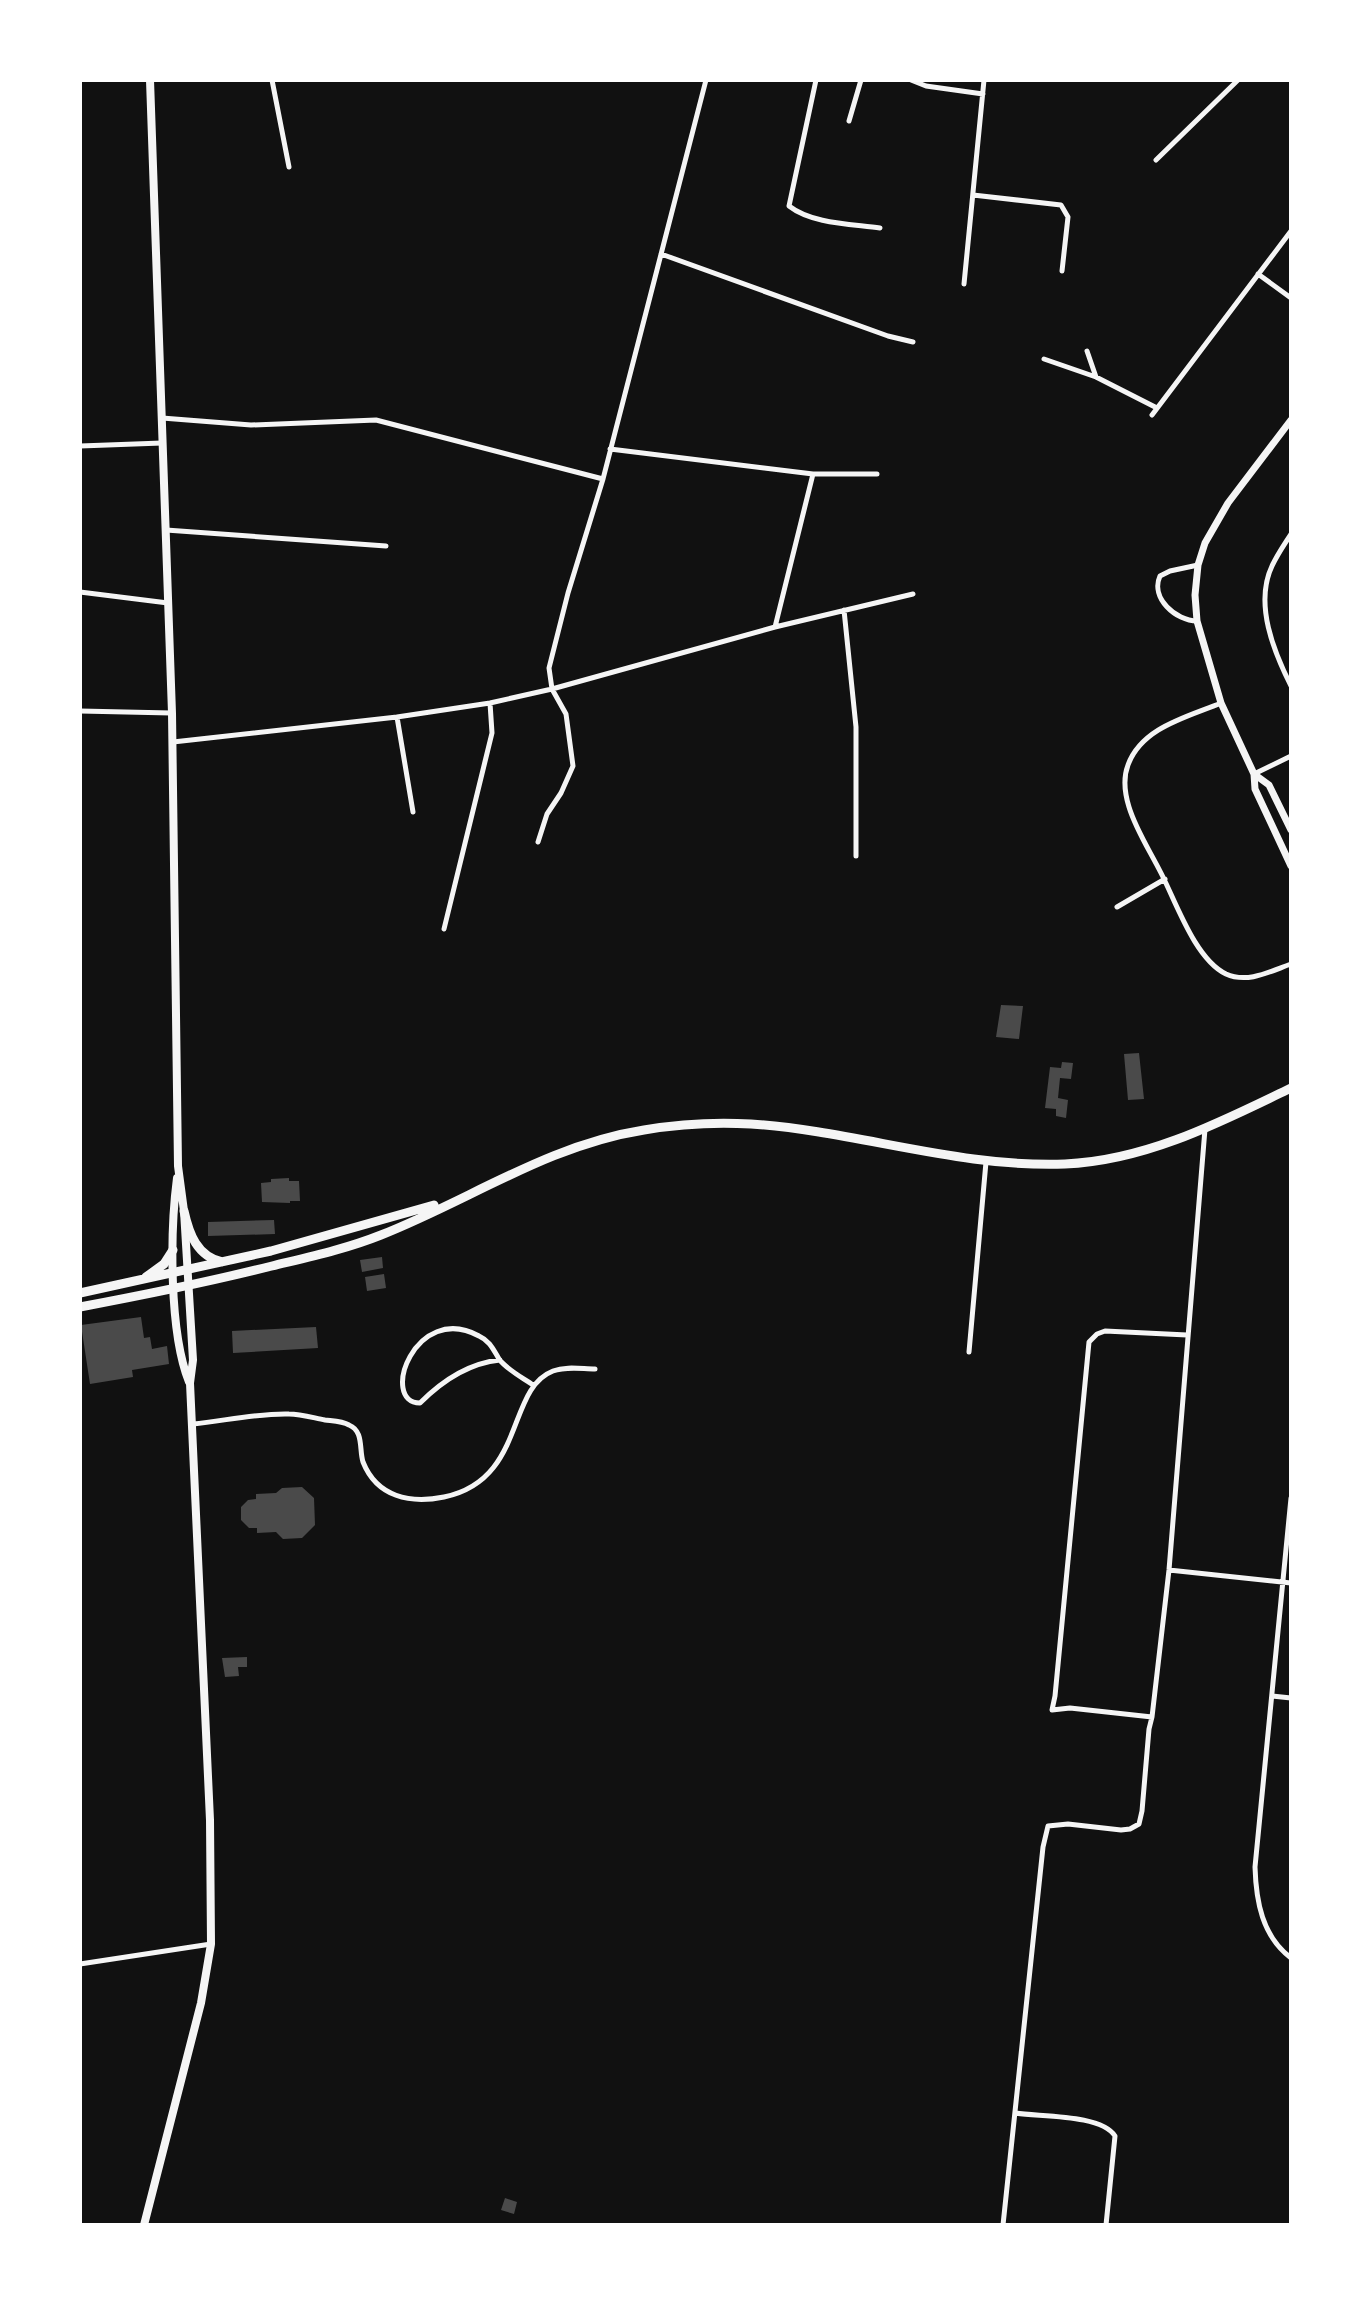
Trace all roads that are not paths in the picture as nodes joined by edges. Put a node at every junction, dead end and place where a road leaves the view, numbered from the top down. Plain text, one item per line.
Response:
1 (150, 80) edge
2 (272, 80) edge
3 (706, 80) edge
4 (816, 80) edge
5 (861, 80) edge
6 (911, 80) edge
7 (984, 80) edge
8 (1238, 80) edge
9 (927, 83) edge
10 (983, 94) junction
11 (849, 121) dead end
12 (1156, 160) dead end
13 (289, 167) dead end
14 (973, 195) junction
15 (880, 228) dead end
16 (1291, 231) edge
17 (661, 254) junction
18 (1062, 271) dead end
19 (1258, 274) junction
20 (964, 284) dead end
21 (1291, 298) edge
22 (913, 342) dead end
23 (1087, 351) dead end
24 (1044, 359) dead end
25 (1096, 377) junction
26 (1157, 408) junction
27 (1152, 415) dead end
28 (162, 418) junction
29 (1291, 420) edge
30 (163, 443) junction
31 (80, 446) edge
32 (610, 449) junction
33 (813, 474) junction
34 (877, 474) dead end
35 (603, 479) junction
36 (166, 530) junction
37 (1291, 534) edge
38 (386, 546) dead end
39 (1198, 565) junction
40 (80, 592) edge
41 (913, 594) dead end
42 (168, 603) junction
43 (844, 610) junction
44 (1197, 621) junction
45 (775, 627) junction
46 (1291, 686) edge
47 (552, 689) junction
48 (490, 703) junction
49 (1221, 703) junction
50 (80, 711) edge
51 (172, 713) junction
52 (397, 717) junction
53 (173, 742) junction
54 (1291, 756) edge
55 (1254, 774) junction
56 (413, 812) dead end
57 (1291, 830) edge
58 (538, 842) dead end
59 (856, 856) dead end
60 (1291, 866) edge
61 (1165, 879) junction
62 (1117, 907) dead end
63 (444, 929) dead end
64 (1291, 964) edge
65 (1291, 1088) edge
66 (1205, 1129) junction
67 (986, 1160) junction
68 (178, 1166) junction
69 (460, 1197) junction
70 (184, 1211) junction
71 (173, 1250) junction
72 (229, 1262) junction
73 (186, 1272) junction
74 (173, 1274) junction
75 (136, 1282) junction
76 (187, 1287) junction
77 (174, 1289) junction
78 (80, 1293) edge
79 (80, 1307) edge
80 (1187, 1335) junction
81 (969, 1352) dead end
82 (500, 1360) junction
83 (595, 1369) dead end
84 (190, 1383) junction
85 (533, 1385) junction
86 (192, 1424) junction
87 (1291, 1498) edge
88 (1169, 1570) junction
89 (1288, 1582) edge
90 (1272, 1696) junction
91 (1291, 1698) edge
92 (1152, 1717) junction
93 (211, 1944) junction
94 (1291, 1958) edge
95 (80, 1964) edge
96 (1015, 2113) junction
97 (144, 2225) edge
98 (1003, 2225) edge
99 (1106, 2225) edge

1 - 28 main road
2 - 13 street
3 - 17 street
4 - 15 street
5 - 11 street
6 - 9 street
7 - 10 street
8 - 12 street
9 - 10 street
10 - 14 street
14 - 18 street
14 - 20 street
16 - 19 street
17 - 22 street
17 - 32 street
19 - 21 street
19 - 26 street
23 - 25 street
24 - 25 street
25 - 26 street
26 - 27 street
28 - 30 main road
28 - 35 street
29 - 39 street
30 - 31 street
30 - 36 main road
32 - 33 street
32 - 35 street
33 - 34 street
33 - 45 street
35 - 47 street
36 - 38 street
36 - 42 main road
37 - 46 street
39 - 44 street
39 - 44 street
40 - 42 street
41 - 43 street
42 - 51 main road
43 - 45 street
43 - 59 street
44 - 49 street
45 - 47 street
47 - 48 street
47 - 58 street
48 - 52 street
48 - 63 street
49 - 55 street
49 - 61 street
50 - 51 street
51 - 53 main road
52 - 53 street
52 - 56 street
53 - 68 main road
54 - 55 street
55 - 57 street
55 - 60 street
61 - 62 street
61 - 64 street
65 - 66 highway
66 - 67 highway
66 - 80 street
67 - 69 highway
67 - 81 street
68 - 70 main road
68 - 71 main road
69 - 72 highway
69 - 76 highway
70 - 72 highway
70 - 73 main road
71 - 74 main road
71 - 75 highway
72 - 73 highway
73 - 74 highway
73 - 76 main road
74 - 75 highway
74 - 77 main road
75 - 78 highway
76 - 77 highway
76 - 84 main road
77 - 79 highway
77 - 84 main road
80 - 88 street
80 - 92 street
82 - 82 street
82 - 85 street
83 - 85 street
84 - 86 main road
85 - 86 street
86 - 93 main road
87 - 89 street
88 - 89 street
88 - 92 street
89 - 90 street
90 - 91 street
90 - 94 street
92 - 96 street
93 - 95 street
93 - 97 main road
96 - 98 street
96 - 99 street

